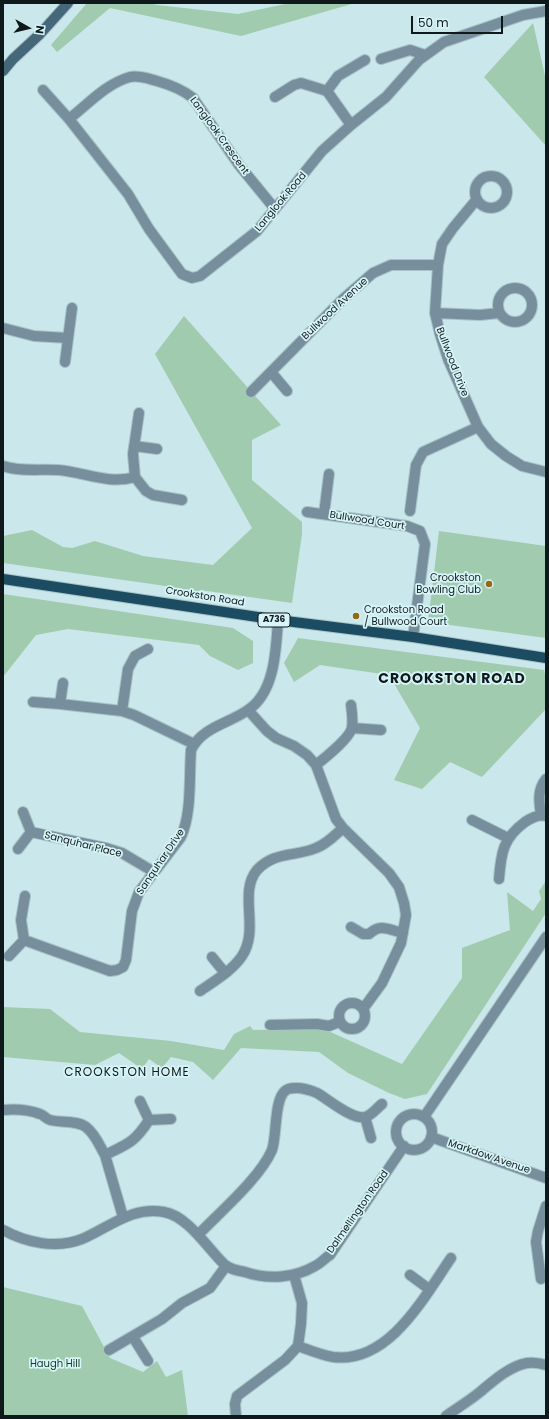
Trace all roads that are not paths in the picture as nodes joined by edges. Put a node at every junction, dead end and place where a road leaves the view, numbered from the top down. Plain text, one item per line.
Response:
1 (68, 3) edge
2 (546, 11) edge
3 (424, 56) junction
4 (381, 59) dead end
5 (365, 60) dead end
6 (3, 71) edge
7 (43, 90) dead end
8 (327, 91) junction
9 (275, 97) dead end
10 (69, 119) junction
11 (351, 125) junction
12 (477, 199) dead end
13 (275, 209) junction
14 (438, 265) junction
15 (72, 308) dead end
16 (499, 312) dead end
17 (435, 313) junction
18 (3, 328) edge
19 (68, 338) junction
20 (65, 362) dead end
21 (271, 372) junction
22 (287, 391) dead end
23 (251, 392) dead end
24 (139, 413) dead end
25 (478, 427) junction
26 (134, 446) junction
27 (157, 449) dead end
28 (3, 466) edge
29 (546, 472) edge
30 (329, 474) dead end
31 (135, 477) junction
32 (182, 500) dead end
33 (410, 510) dead end
34 (307, 512) dead end
35 (324, 514) junction
36 (3, 578) edge
37 (278, 620) junction
38 (413, 637) junction
39 (148, 649) dead end
40 (546, 658) edge
41 (63, 683) dead end
42 (33, 702) dead end
43 (60, 704) junction
44 (351, 705) dead end
45 (248, 710) junction
46 (122, 711) junction
47 (352, 728) junction
48 (381, 730) dead end
49 (194, 744) junction
50 (316, 765) junction
51 (546, 779) edge
52 (23, 812) dead end
53 (544, 815) edge
54 (472, 820) dead end
55 (343, 828) junction
56 (31, 832) junction
57 (508, 838) junction
58 (18, 849) dead end
59 (154, 872) junction
60 (499, 879) dead end
61 (25, 896) dead end
62 (351, 927) dead end
63 (403, 933) junction
64 (546, 937) edge
65 (24, 940) junction
66 (9, 956) dead end
67 (212, 957) dead end
68 (225, 973) junction
69 (200, 991) dead end
70 (364, 1009) junction
71 (339, 1022) junction
72 (270, 1025) dead end
73 (140, 1101) dead end
74 (382, 1104) dead end
75 (3, 1110) edge
76 (365, 1117) junction
77 (424, 1117) junction
78 (171, 1119) dead end
79 (149, 1120) junction
80 (431, 1137) junction
81 (370, 1138) dead end
82 (404, 1146) junction
83 (106, 1155) junction
84 (546, 1178) edge
85 (546, 1206) edge
86 (123, 1217) junction
87 (3, 1230) edge
88 (198, 1235) junction
89 (541, 1243) edge
90 (450, 1258) dead end
91 (226, 1266) junction
92 (294, 1275) junction
93 (410, 1275) dead end
94 (541, 1279) dead end
95 (429, 1289) junction
96 (133, 1337) junction
97 (298, 1346) junction
98 (109, 1350) dead end
99 (148, 1361) dead end
100 (546, 1365) edge
101 (236, 1416) edge
102 (446, 1416) edge

1 - 6 street
2 - 3 street, Langlook Road
3 - 4 street
3 - 11 street, Langlook Road
5 - 8 street
7 - 10 street, Langlook Road
8 - 9 street
8 - 11 street
10 - 13 street, Langlook Crescent
10 - 13 street, Langlook Road
11 - 13 street, Langlook Road
12 - 14 street, Bullwood Drive
14 - 17 street, Bullwood Drive
14 - 21 street, Bullwood Avenue
15 - 19 street
16 - 17 street
17 - 25 street, Bullwood Drive
18 - 19 street
19 - 20 street
21 - 22 street
21 - 23 street, Bullwood Avenue
24 - 26 street
25 - 29 street, Bullwood Drive
25 - 33 street
26 - 27 street
26 - 31 street
28 - 31 street
30 - 35 street, Bullwood Court
31 - 32 street
34 - 35 street, Bullwood Court
35 - 38 street, Bullwood Court
36 - 37 main road, Crookston Road / A736
37 - 38 main road, Crookston Road / A736
37 - 45 street
38 - 40 main road, Crookston Road / A736
39 - 46 street
41 - 43 street
42 - 43 street
43 - 46 street
44 - 47 street
45 - 49 street
45 - 50 street
46 - 49 street
47 - 48 street
47 - 50 street
49 - 59 street, Sanquhar Drive
50 - 55 street
51 - 53 street
52 - 56 street, Sanquhar Place
53 - 57 street
54 - 57 street
55 - 63 street
55 - 68 street
56 - 58 street, Sanquhar Place
56 - 59 street, Sanquhar Place
57 - 60 street
59 - 65 street, Sanquhar Drive
61 - 65 street
62 - 63 street
63 - 70 street
64 - 77 street
65 - 66 street
67 - 68 street
68 - 69 street
70 - 71 street
70 - 71 street
71 - 72 street
73 - 79 street
74 - 76 street
75 - 83 street
76 - 81 street
76 - 88 street
77 - 80 street
77 - 82 street
78 - 79 street
79 - 83 street
80 - 82 street
80 - 84 street, Markdow Avenue
82 - 92 street, Dalmellington Road
83 - 86 street
85 - 89 street
86 - 87 street
86 - 88 street
88 - 91 street
89 - 94 street
90 - 95 street
91 - 92 street, Dalmellington Road
91 - 96 street
92 - 97 street
93 - 95 street
95 - 97 street
96 - 98 street
96 - 99 street
97 - 101 street
100 - 102 street

